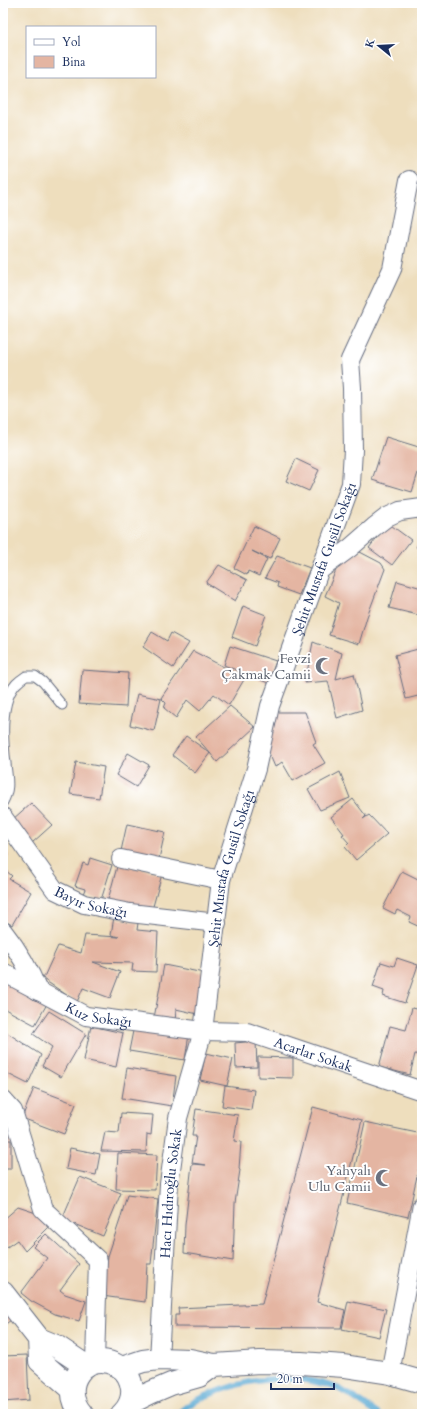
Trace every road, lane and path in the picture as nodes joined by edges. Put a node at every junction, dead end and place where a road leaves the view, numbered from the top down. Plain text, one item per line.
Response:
1 (409, 180) dead end
2 (422, 508) edge
3 (320, 570) junction
4 (62, 705) dead end
5 (3, 802) edge
6 (3, 817) edge
7 (121, 859) dead end
8 (221, 880) junction
9 (217, 923) junction
10 (3, 931) edge
11 (3, 972) edge
12 (38, 991) junction
13 (203, 1031) junction
14 (422, 1091) edge
15 (3, 1100) edge
16 (422, 1205) edge
17 (3, 1293) edge
18 (39, 1339) junction
19 (159, 1359) junction
20 (90, 1364) junction
21 (214, 1365) junction
22 (122, 1368) junction
23 (390, 1373) junction
24 (422, 1382) edge
25 (72, 1404) edge
26 (126, 1408) edge

1 - 3 street, Şehit Mustafa Gusül Sokağı
2 - 3 street
3 - 8 street, Şehit Mustafa Gusül Sokağı
4 - 5 lane
6 - 9 street, Bayır Sokağı
7 - 8 street
8 - 9 street, Şehit Mustafa Gusül Sokağı
9 - 13 street, Şehit Mustafa Gusül Sokağı
10 - 12 street
11 - 12 street, Kuz Sokağı
12 - 13 street, Kuz Sokağı
13 - 14 street, Acarlar Sokak
13 - 19 street, Hacı Hıdıroğlu Sokak
15 - 20 street
16 - 23 street
17 - 18 street
18 - 20 street
18 - 25 street
19 - 21 street
19 - 22 street
20 - 22 street
20 - 25 street
21 - 23 street
21 - 26 street
22 - 26 street
23 - 24 street

